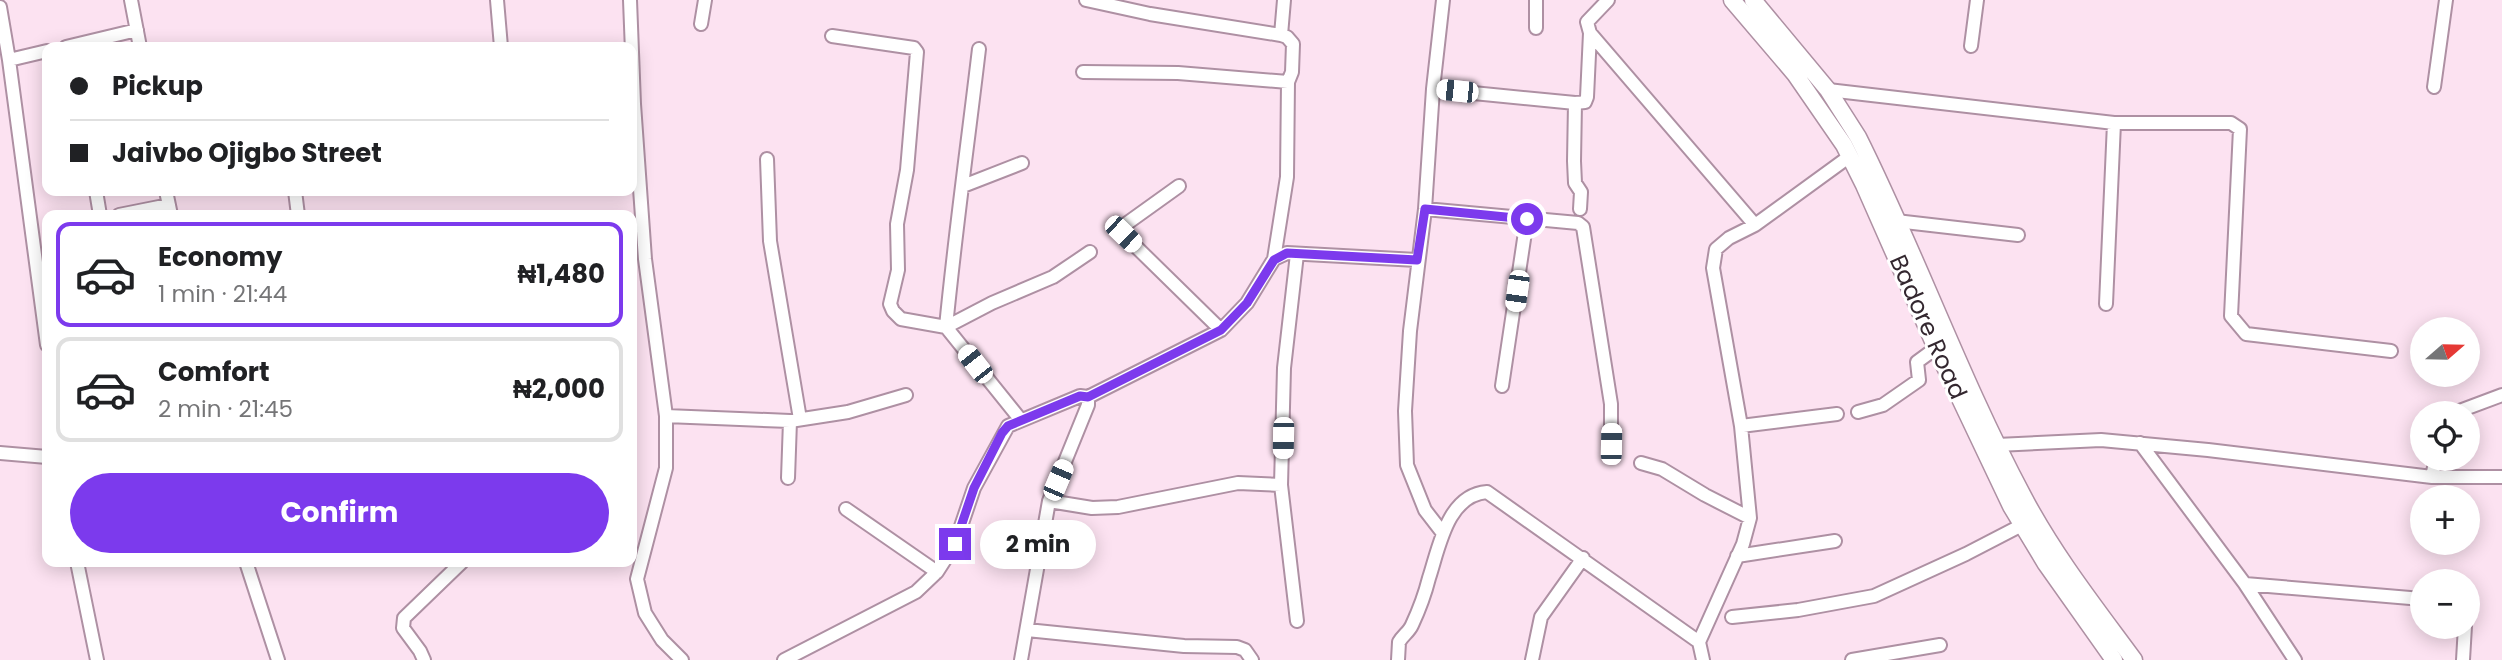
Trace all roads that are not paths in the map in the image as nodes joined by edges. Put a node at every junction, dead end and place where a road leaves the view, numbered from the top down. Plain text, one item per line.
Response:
1 (131, 0) edge
2 (497, 0) edge
3 (630, 0) edge
4 (705, 0) edge
5 (1086, 0) edge
6 (1284, 0) edge
7 (1443, 0) edge
8 (1536, 0) edge
9 (1608, 0) edge
10 (1732, 0) edge
11 (1753, 0) edge
12 (1977, 0) edge
13 (2446, 0) edge
14 (0, 7) edge
15 (701, 24) dead end
16 (1536, 28) dead end
17 (137, 30) junction
18 (1590, 33) junction
19 (1281, 35) junction
20 (832, 36) dead end
21 (87, 42) edge
22 (139, 42) edge
23 (501, 42) edge
24 (631, 42) edge
25 (1971, 46) dead end
26 (979, 49) dead end
27 (42, 51) edge
28 (5, 53) edge
29 (1083, 72) dead end
30 (1288, 82) junction
31 (2434, 87) dead end
32 (1433, 89) junction
33 (1828, 90) junction
34 (1575, 103) junction
35 (2114, 124) junction
36 (1850, 156) junction
37 (767, 159) dead end
38 (1021, 163) dead end
39 (963, 186) junction
40 (1179, 186) dead end
41 (1425, 209) junction
42 (1580, 209) dead end
43 (1527, 219) junction
44 (1896, 221) junction
45 (1755, 225) junction
46 (637, 229) edge
47 (2018, 235) dead end
48 (1090, 252) dead end
49 (1297, 254) junction
50 (638, 260) edge
51 (1274, 260) junction
52 (1417, 260) junction
53 (2106, 304) dead end
54 (42, 310) edge
55 (946, 327) junction
56 (1221, 330) junction
57 (1936, 348) junction
58 (2391, 351) dead end
59 (1503, 386) dead end
60 (906, 395) dead end
61 (2502, 395) edge
62 (1088, 397) junction
63 (2480, 403) edge
64 (1858, 411) dead end
65 (1836, 414) dead end
66 (666, 416) junction
67 (1020, 419) junction
68 (795, 420) junction
69 (1741, 426) junction
70 (2140, 443) junction
71 (1611, 444) dead end
72 (1997, 445) junction
73 (0, 453) edge
74 (42, 457) edge
75 (1641, 463) dead end
76 (2433, 471) edge
77 (2432, 477) junction
78 (2502, 477) edge
79 (788, 478) dead end
80 (1282, 485) junction
81 (1049, 501) junction
82 (846, 509) dead end
83 (1750, 517) junction
84 (2022, 525) junction
85 (1443, 532) junction
86 (1835, 541) dead end
87 (1737, 556) junction
88 (1583, 558) junction
89 (78, 567) edge
90 (248, 567) edge
91 (457, 567) edge
92 (937, 572) junction
93 (2245, 584) junction
94 (2410, 598) edge
95 (1732, 617) dead end
96 (1297, 621) dead end
97 (1027, 630) junction
98 (2464, 639) edge
99 (1699, 642) junction
100 (1940, 645) dead end
101 (97, 660) edge
102 (278, 660) edge
103 (424, 660) edge
104 (682, 660) edge
105 (784, 660) edge
106 (1021, 660) edge
107 (1252, 660) edge
108 (1398, 660) edge
109 (1532, 660) edge
110 (1703, 660) edge
111 (1852, 660) edge
112 (2114, 660) edge
113 (2134, 660) edge
114 (2295, 660) edge
115 (2463, 660) edge

1 - 17 street
2 - 23 street
3 - 24 street
4 - 15 street
5 - 19 street
6 - 19 street
7 - 32 street
8 - 16 street
9 - 18 street
10 - 36 main road, Badore Road
11 - 33 main road, Badore Road
12 - 25 street
13 - 31 street
14 - 28 street
17 - 21 street
17 - 22 street
18 - 34 street
18 - 45 street
19 - 30 street
20 - 55 street
26 - 39 street
27 - 28 street
28 - 54 street
29 - 30 street
30 - 51 street
32 - 34 street
32 - 41 street
33 - 35 street
33 - 44 main road, Badore Road
34 - 42 street
35 - 53 street
35 - 58 street
36 - 45 street
36 - 57 main road, Badore Road
37 - 68 street
38 - 39 street
39 - 55 street
40 - 56 street
41 - 43 street
41 - 52 street
43 - 59 street
43 - 71 street
44 - 47 street
44 - 72 main road, Badore Road
45 - 69 street
46 - 50 street
48 - 55 street
49 - 51 street
49 - 52 street
49 - 80 street
50 - 66 street
51 - 56 street
52 - 85 street
55 - 67 street
56 - 62 street
57 - 64 street
57 - 84 main road, Badore Road
60 - 68 street
61 - 63 street
62 - 67 street
62 - 81 street
65 - 69 street
66 - 68 street
66 - 104 street
67 - 92 street
68 - 79 street
69 - 83 street
70 - 72 street
70 - 77 street
70 - 93 street
72 - 113 main road, Badore Road
73 - 74 street
75 - 83 street
76 - 77 street
77 - 78 street
80 - 81 street
80 - 96 street
81 - 97 street
82 - 92 street
83 - 87 street
84 - 95 street
84 - 112 main road, Badore Road
85 - 88 street
85 - 108 street
86 - 87 street
87 - 99 street
88 - 99 street
88 - 109 street
89 - 101 street
90 - 102 street
91 - 103 street
92 - 105 street
93 - 94 street
93 - 114 street
97 - 106 street
97 - 107 street
98 - 115 street
99 - 110 street
100 - 111 street

